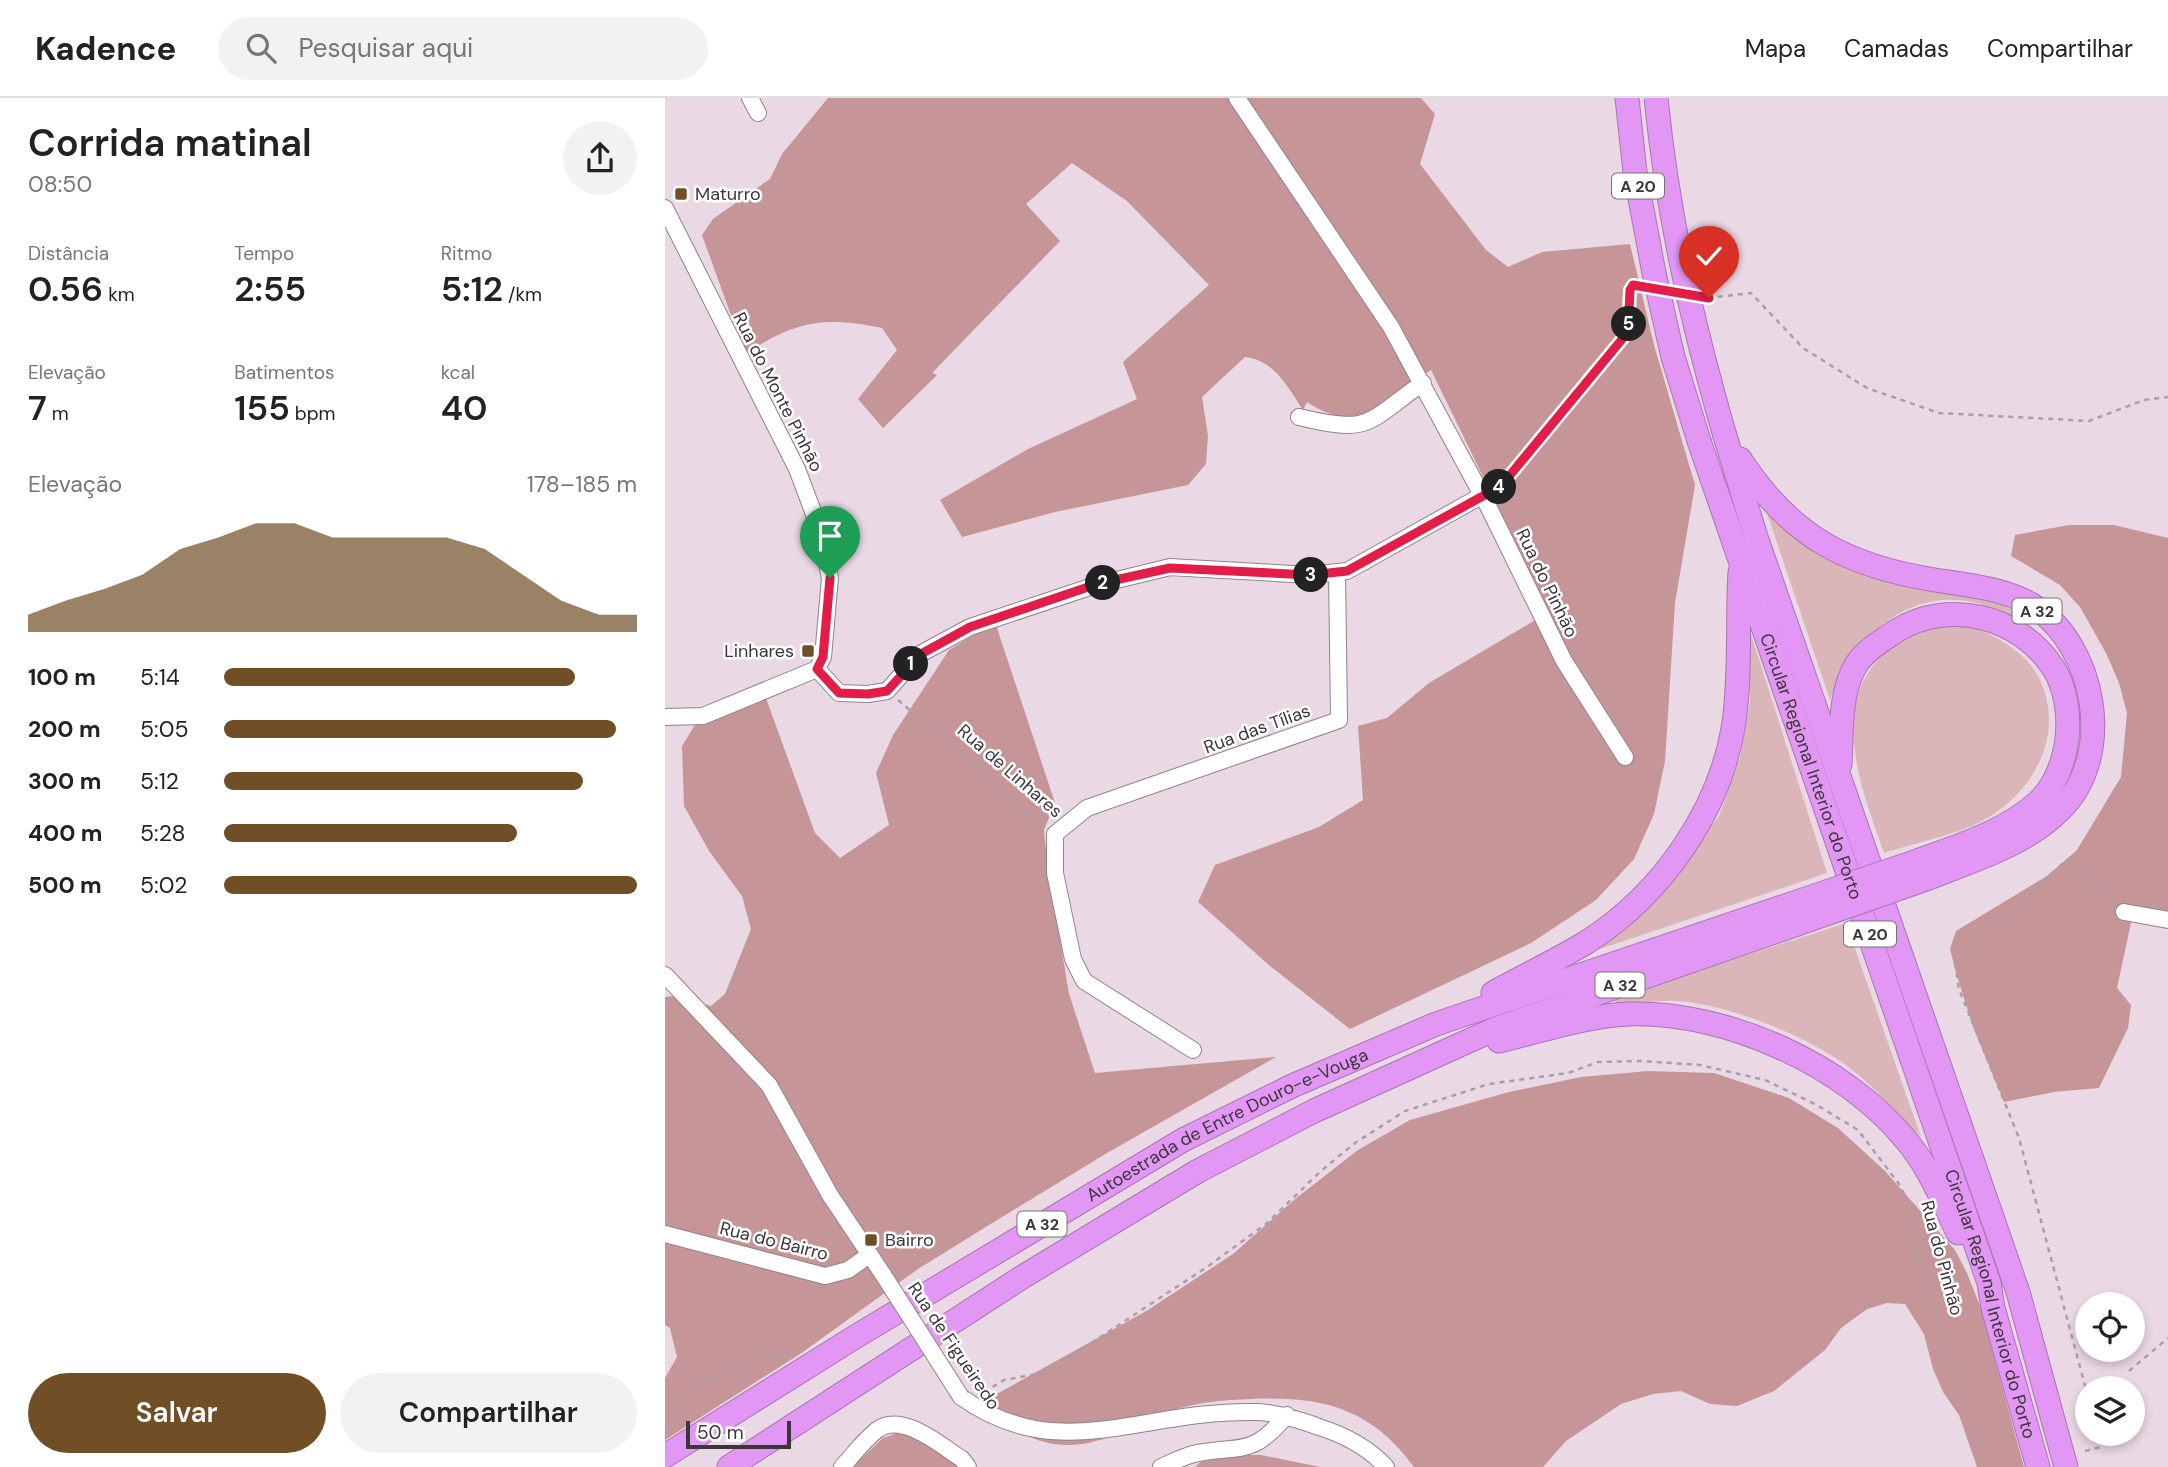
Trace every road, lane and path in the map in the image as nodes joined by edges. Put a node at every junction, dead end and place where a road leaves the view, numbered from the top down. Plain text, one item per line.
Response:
1 (750, 98) edge
2 (1237, 98) edge
3 (1627, 98) edge
4 (1656, 98) edge
5 (758, 113) dead end
6 (665, 208) edge
7 (1646, 287) dead end
8 (1697, 296) dead end
9 (1423, 383) junction
10 (2168, 397) edge
11 (1300, 417) dead end
12 (1725, 436) junction
13 (1482, 496) junction
14 (1740, 562) junction
15 (1337, 572) junction
16 (817, 669) junction
17 (887, 691) junction
18 (665, 717) edge
19 (1625, 757) dead end
20 (1839, 774) junction
21 (1055, 834) junction
22 (1924, 869) junction
23 (1804, 911) junction
24 (2124, 912) joint
25 (2168, 920) edge
26 (665, 975) edge
27 (1436, 1024) junction
28 (1193, 1050) dead end
29 (1434, 1056) junction
30 (665, 1234) edge
31 (869, 1255) junction
32 (1993, 1308) junction
33 (2168, 1338) edge
34 (794, 1352) dead end
35 (2129, 1371) dead end
36 (2083, 1376) edge
37 (963, 1400) junction
38 (1287, 1415) junction
39 (665, 1429) edge
40 (1001, 1438) dead end
41 (1137, 1441) dead end
42 (2101, 1446) edge
43 (2085, 1451) dead end
44 (665, 1456) edge
45 (730, 1467) edge
46 (842, 1467) edge
47 (968, 1467) edge
48 (1161, 1467) edge
49 (1386, 1467) edge
50 (1986, 1467) edge
51 (2038, 1467) edge
52 (2066, 1467) edge

1 - 5 street
2 - 9 street, Rua do Pinhão
3 - 14 highway, Circular Regional Interior do Porto / A 20, bridge
4 - 12 highway, Circular Regional Interior do Porto / A 20, bridge
6 - 16 street, Rua do Monte Pinhão
7 - 13 path
8 - 10 path
9 - 11 street
9 - 13 street, Rua do Pinhão
12 - 20 highway, Circular Regional Interior do Porto / A 20
12 - 22 highway, A 32
13 - 15 street
13 - 19 street, Rua do Pinhão
14 - 27 highway, A 32
14 - 32 highway, Circular Regional Interior do Porto / A 20
15 - 17 street
15 - 21 street, Rua das Tílias
16 - 17 street
16 - 18 street
17 - 21 path, Rua de Linhares
20 - 22 highway, A 32
20 - 52 highway, Circular Regional Interior do Porto / A 20
21 - 28 street, Rua de Linhares
22 - 23 highway, A 32, bridge
23 - 27 highway, A 32
23 - 29 highway, A 32
24 - 25 street
24 - 36 path
26 - 31 street, Rua de Figueiredo
27 - 44 highway, Autoestrada de Entre Douro-e-Vouga / A 32
29 - 32 highway, A 32
29 - 45 highway, Autoestrada de Entre Douro-e-Vouga / A 32
30 - 31 street, Rua do Bairro
31 - 37 street, Rua de Figueiredo, bridge
32 - 51 highway, Circular Regional Interior do Porto / A 20
33 - 35 path
34 - 39 path
37 - 40 street, Rua de Figueiredo
37 - 50 path, Rua do Pinhão
38 - 41 street
38 - 48 street
38 - 49 street
42 - 43 path
46 - 47 street

